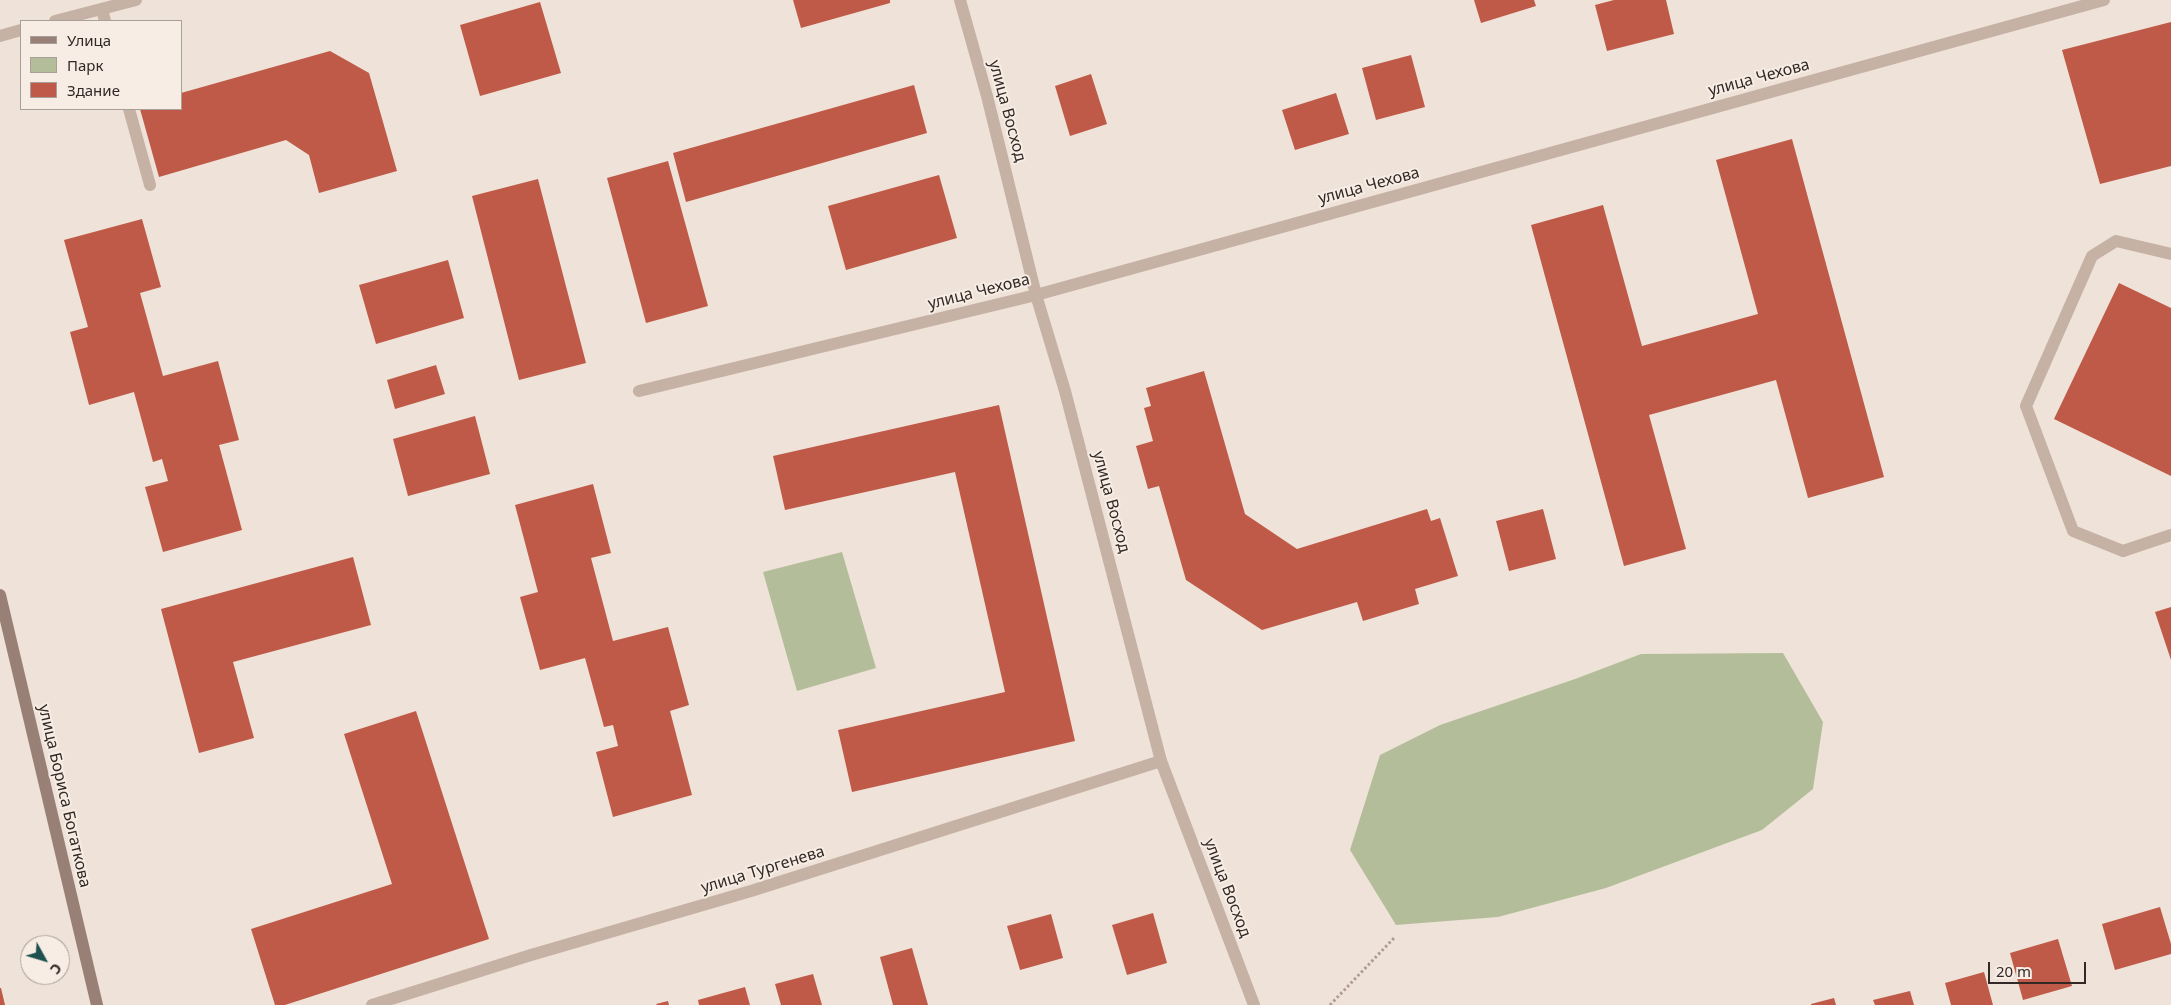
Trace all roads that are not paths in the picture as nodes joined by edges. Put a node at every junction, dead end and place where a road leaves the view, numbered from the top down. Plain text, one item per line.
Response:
1 (136, 0) edge
2 (960, 0) edge
3 (2104, 0) edge
4 (104, 15) edge
5 (63, 20) edge
6 (20, 30) edge
7 (0, 36) edge
8 (129, 110) edge
9 (150, 185) dead end
10 (2171, 254) edge
11 (1036, 295) junction
12 (639, 391) dead end
13 (2171, 535) edge
14 (1, 600) edge
15 (1161, 761) junction
16 (97, 1005) edge
17 (372, 1005) edge
18 (1254, 1005) edge

1 - 4 street
2 - 11 street, улица Восход
3 - 11 street, улица Чехова
4 - 5 street
6 - 7 street
8 - 9 street
10 - 13 street
11 - 12 street, улица Чехова
11 - 15 street, улица Восход
14 - 16 main road, улица Бориса Богаткова
15 - 17 street, улица Тургенева
15 - 18 street, улица Восход

